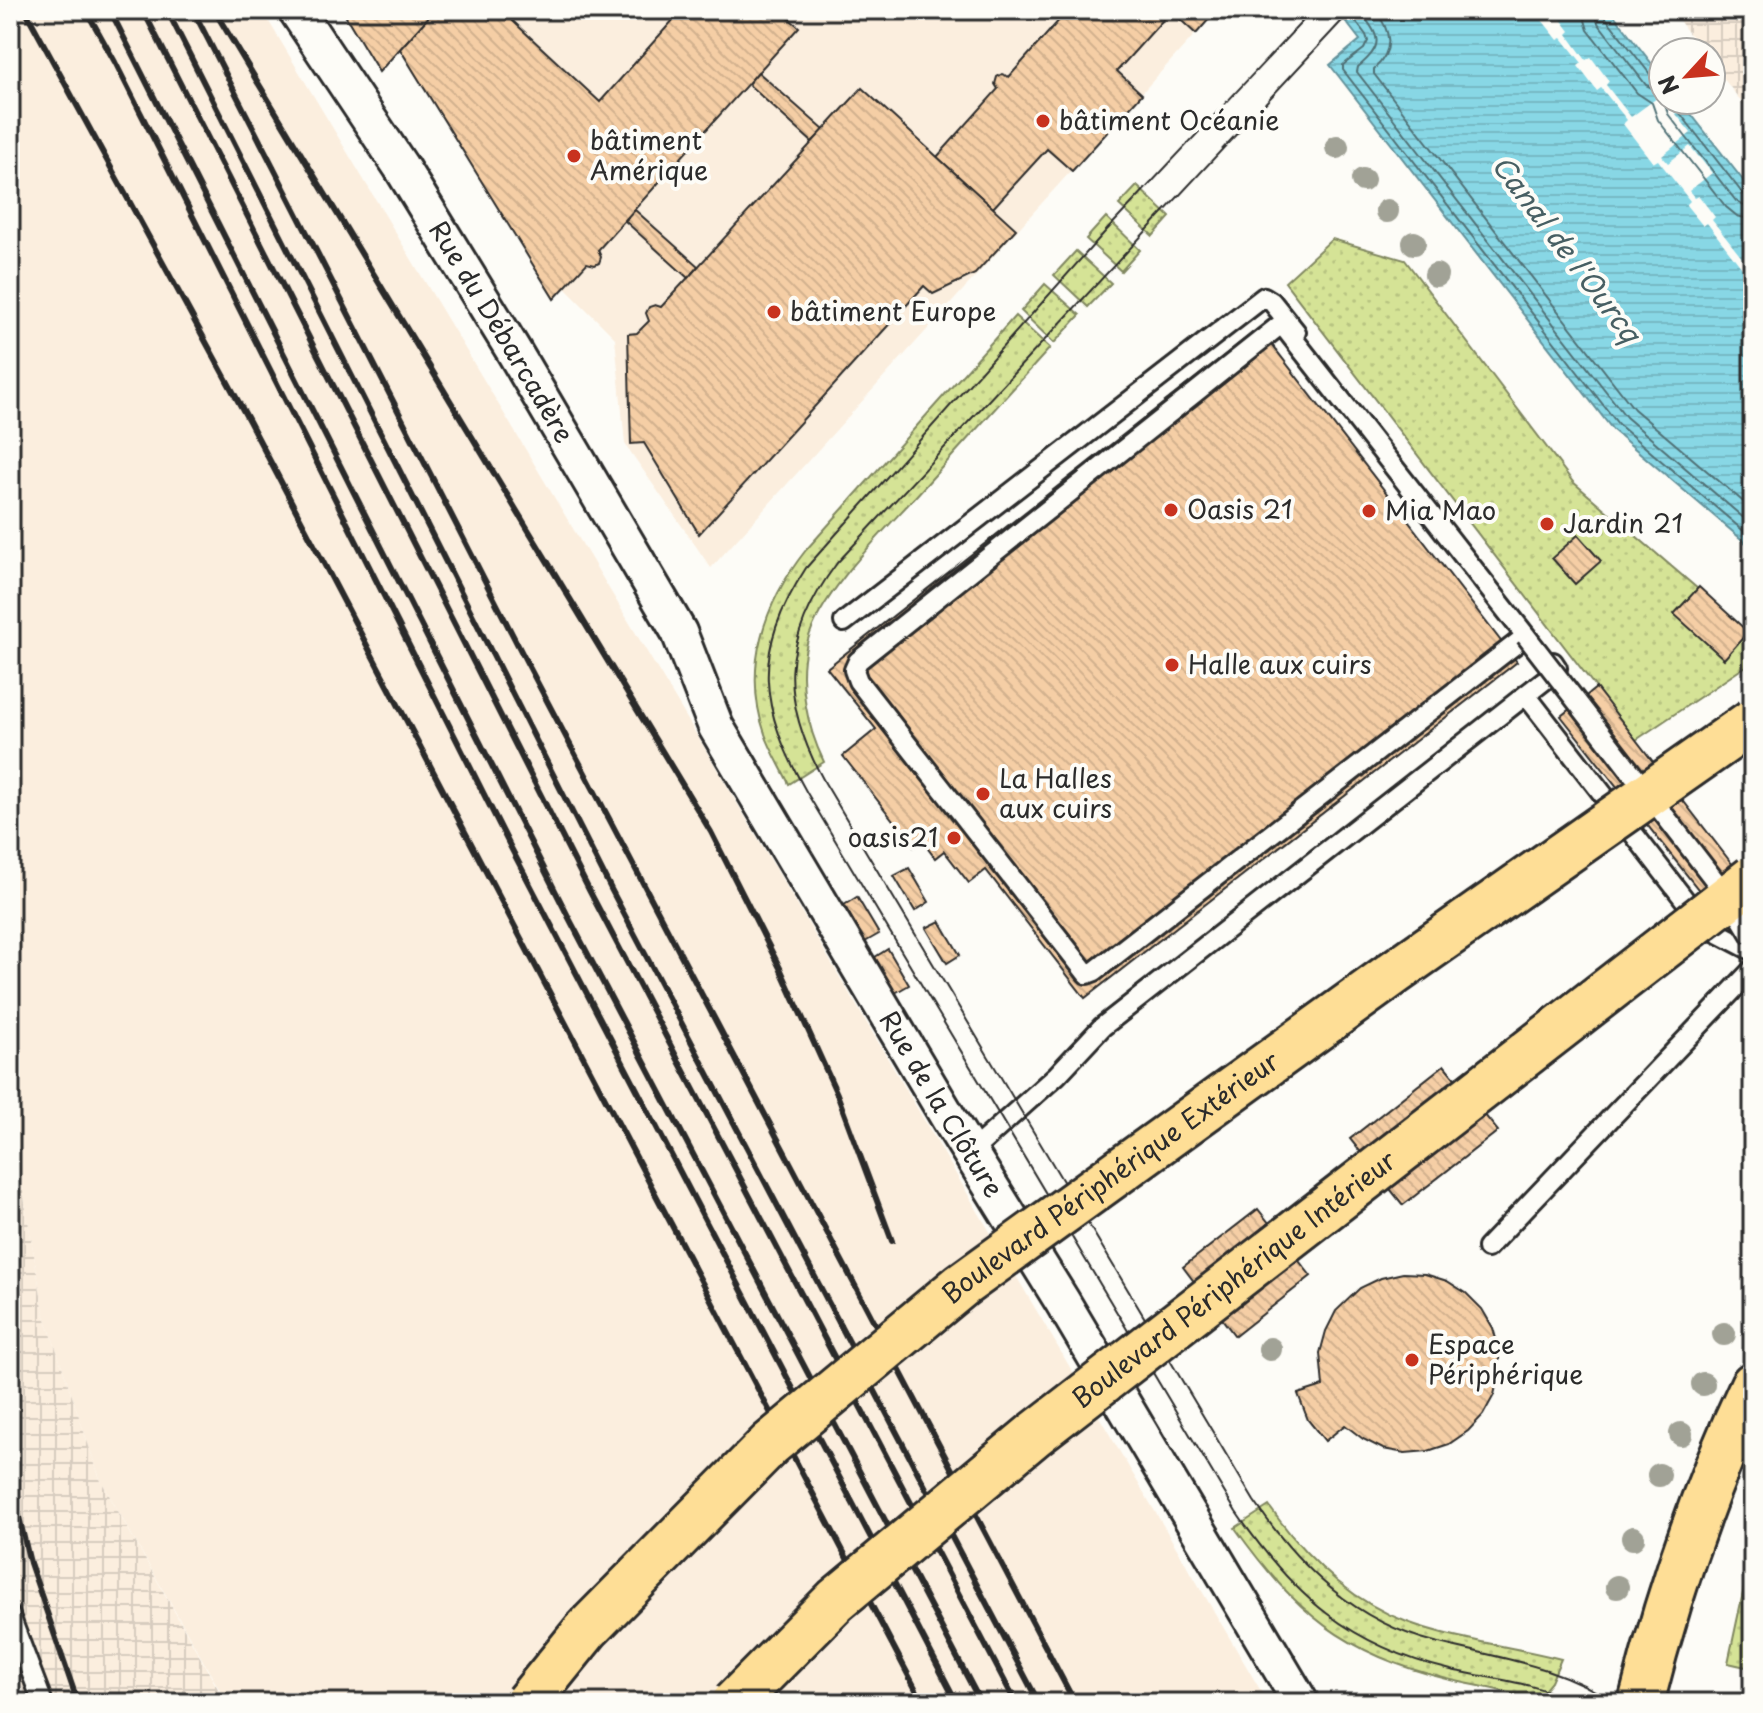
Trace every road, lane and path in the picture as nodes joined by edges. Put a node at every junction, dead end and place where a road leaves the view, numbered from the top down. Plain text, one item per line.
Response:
1 (296, 10) edge
2 (844, 622) dead end
3 (1526, 636) junction
4 (691, 665) joint
5 (1526, 695) junction
6 (1753, 721) edge
7 (1753, 878) edge
8 (1753, 938) edge
9 (1753, 951) edge
10 (1753, 969) edge
11 (971, 1152) junction
12 (1487, 1248) dead end
13 (1753, 1385) edge
14 (10, 1616) edge
15 (43, 1703) edge
16 (527, 1703) edge
17 (734, 1703) edge
18 (1301, 1703) edge
19 (1641, 1703) edge

1 - 4 street, Rue du Débarcadère
2 - 5 lane
3 - 3 lane
3 - 8 lane, bridge
4 - 11 street, Rue de la Clôture
5 - 9 lane
5 - 11 lane
6 - 16 main road, Boulevard Périphérique Extérieur, bridge
7 - 17 main road, Boulevard Périphérique Intérieur, bridge
10 - 12 lane
11 - 18 street, Rue de la Clôture
13 - 19 main road
14 - 15 lane

